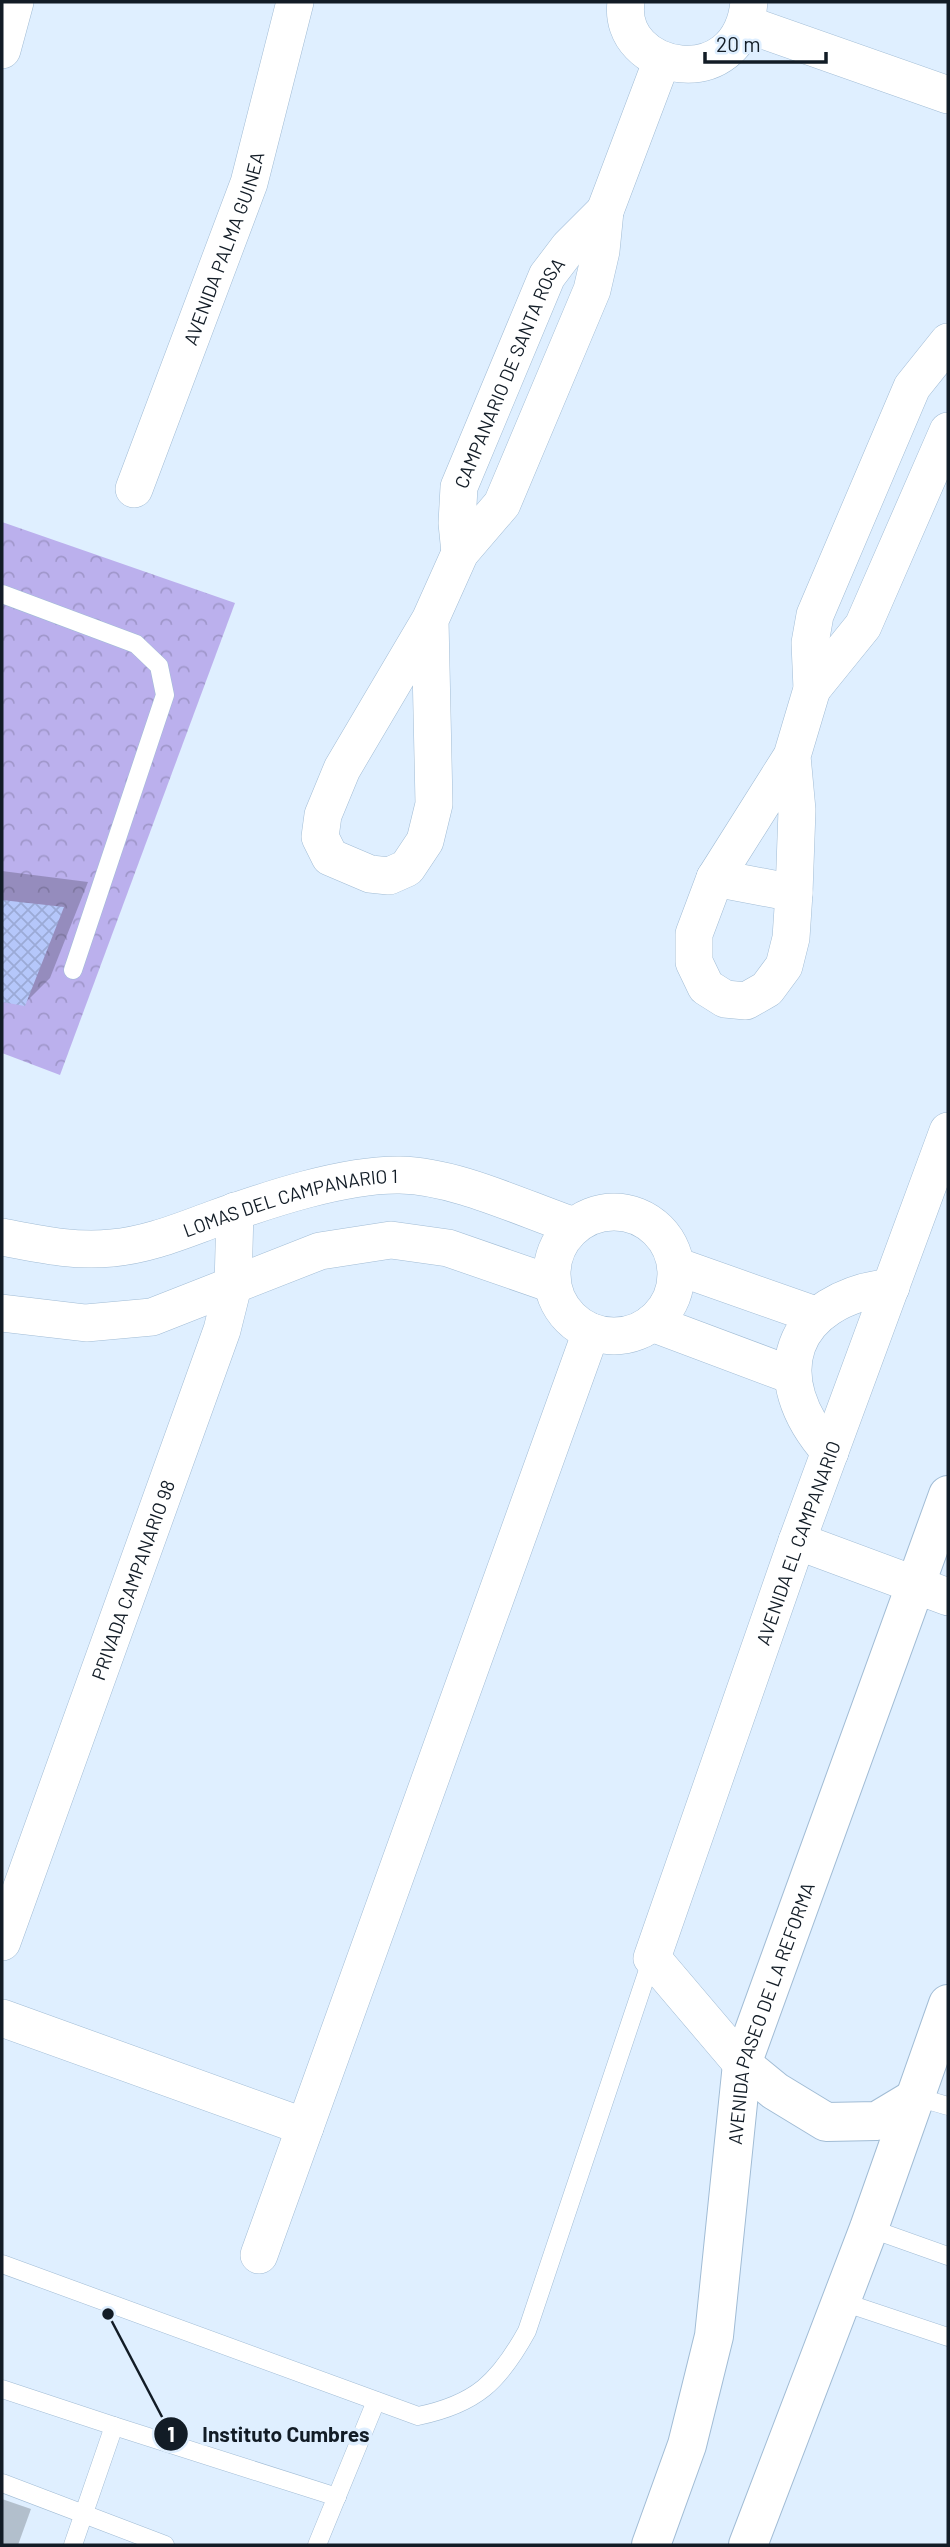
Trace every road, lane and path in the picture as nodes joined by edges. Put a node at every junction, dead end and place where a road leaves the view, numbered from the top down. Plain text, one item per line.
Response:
1 (15, 2) edge
2 (295, 2) edge
3 (626, 2) edge
4 (748, 13) edge
5 (2, 50) edge
6 (662, 60) junction
7 (948, 95) edge
8 (948, 342) edge
9 (948, 431) edge
10 (134, 489) dead end
11 (2, 594) edge
12 (430, 620) junction
13 (812, 689) junction
14 (792, 755) junction
15 (715, 878) junction
16 (794, 893) junction
17 (73, 970) dead end
18 (948, 1131) edge
19 (235, 1211) junction
20 (573, 1226) junction
21 (2, 1237) edge
22 (676, 1266) junction
23 (552, 1284) junction
24 (233, 1286) junction
25 (891, 1287) junction
26 (2, 1313) edge
27 (815, 1315) junction
28 (652, 1323) junction
29 (591, 1332) junction
30 (791, 1375) junction
31 (830, 1452) junction
32 (948, 1495) edge
33 (797, 1541) junction
34 (932, 1591) edge
35 (2, 1942) edge
36 (652, 1958) junction
37 (948, 2004) edge
38 (2, 2018) edge
39 (742, 2064) junction
40 (933, 2101) edge
41 (305, 2127) junction
42 (869, 2228) junction
43 (259, 2255) dead end
44 (948, 2256) edge
45 (2, 2264) edge
46 (840, 2301) junction
47 (948, 2337) edge
48 (2, 2389) edge
49 (376, 2401) junction
50 (114, 2426) junction
51 (2, 2483) edge
52 (337, 2497) junction
53 (84, 2514) junction
54 (73, 2545) edge
55 (165, 2545) edge
56 (317, 2545) edge
57 (652, 2545) edge
58 (748, 2545) edge

1 - 5 street
2 - 10 street, AVENIDA PALMA GUINEA
3 - 6 street
4 - 6 street
4 - 7 street
6 - 12 street, CAMPANARIO DE SANTA ROSA
8 - 13 street
9 - 13 street
11 - 17 lane
12 - 12 street, CAMPANARIO DE SANTA ROSA
13 - 14 street
14 - 15 street
14 - 16 street
15 - 16 street
15 - 16 street
18 - 25 street, AVENIDA EL CAMPANARIO
19 - 20 street, LOMAS DEL CAMPANARIO 1
19 - 21 street, LOMAS DEL CAMPANARIO 1
19 - 24 street, PRIVADA CAMPANARIO 98
20 - 22 street
20 - 23 street
22 - 27 street
22 - 28 street
23 - 24 street
23 - 29 street
24 - 26 street
24 - 35 street, PRIVADA CAMPANARIO 98
25 - 27 street
25 - 31 street, AVENIDA EL CAMPANARIO
27 - 30 street
28 - 29 street
28 - 30 street
29 - 41 street
30 - 31 street
31 - 33 street, AVENIDA EL CAMPANARIO
32 - 34 street, AVENIDA PASEO DE LA REFORMA
33 - 34 street
33 - 36 street, AVENIDA EL CAMPANARIO
34 - 39 street, AVENIDA PASEO DE LA REFORMA
36 - 39 street
36 - 49 lane
37 - 40 street
38 - 41 street
39 - 40 street
39 - 57 street, AVENIDA PASEO DE LA REFORMA
40 - 42 street
41 - 43 street
42 - 44 lane
42 - 46 street
45 - 49 lane
46 - 47 lane
46 - 58 street
48 - 50 lane
49 - 52 lane
50 - 52 lane
50 - 53 lane
51 - 53 lane
52 - 56 lane
53 - 54 lane
53 - 55 lane

